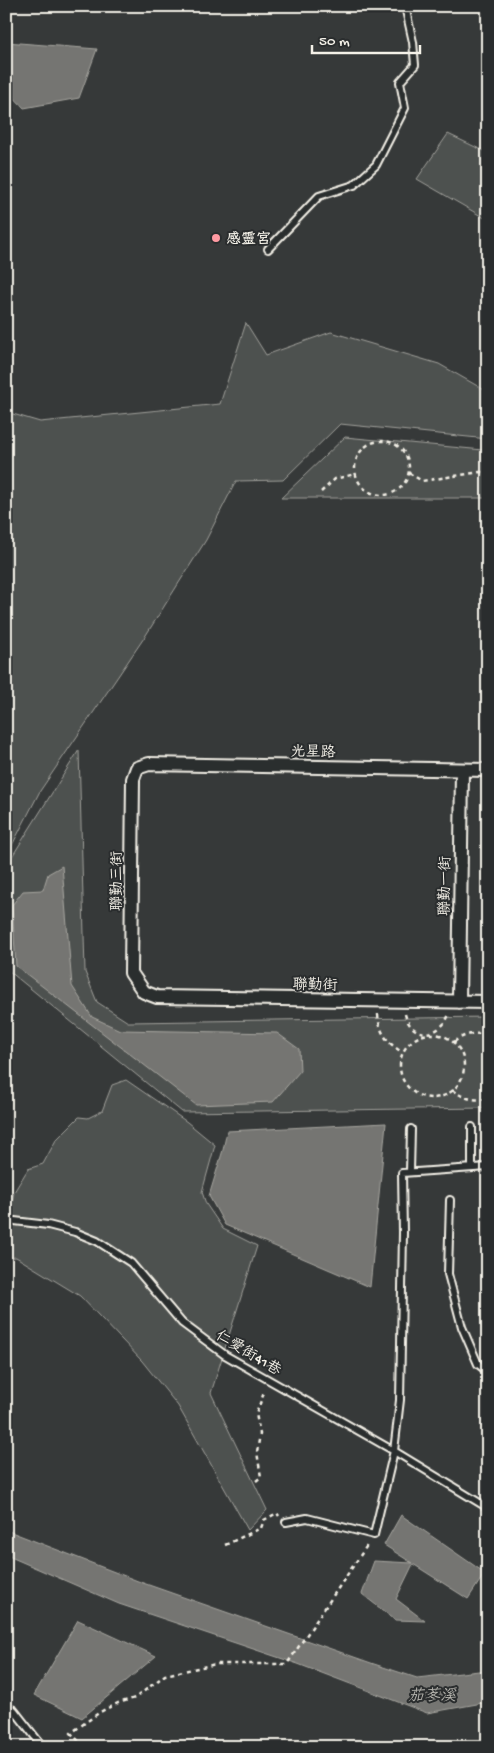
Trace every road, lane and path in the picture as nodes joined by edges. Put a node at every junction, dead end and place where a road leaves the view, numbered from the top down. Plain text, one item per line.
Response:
1 (405, 6) edge
2 (268, 249) dead end
3 (409, 473) junction
4 (488, 473) edge
5 (355, 474) junction
6 (321, 492) dead end
7 (138, 768) joint
8 (462, 770) junction
9 (488, 770) edge
10 (144, 992) joint
11 (378, 1001) junction
12 (405, 1002) junction
13 (454, 1002) junction
14 (488, 1002) edge
15 (432, 1033) junction
16 (488, 1035) edge
17 (454, 1042) junction
18 (402, 1052) junction
19 (452, 1090) junction
20 (488, 1098) edge
21 (472, 1127) dead end
22 (411, 1128) dead end
23 (488, 1167) edge
24 (472, 1168) junction
25 (410, 1172) junction
26 (450, 1200) dead end
27 (6, 1220) edge
28 (488, 1372) edge
29 (270, 1379) junction
30 (394, 1451) junction
31 (256, 1481) dead end
32 (488, 1508) edge
33 (286, 1522) joint
34 (374, 1535) junction
35 (225, 1544) dead end
36 (6, 1707) edge
37 (43, 1747) edge
38 (84, 1747) edge

1 - 2 lane
3 - 4 path
3 - 5 path
3 - 5 path
5 - 6 path
7 - 8 street, 光星路
7 - 10 street, 聯勤三街
8 - 9 street, 光星路
8 - 13 street, 聯勤一街
10 - 11 street, 聯勤街
11 - 12 street, 聯勤街
11 - 18 path
12 - 13 street, 聯勤街
12 - 15 path
13 - 14 street, 聯勤街
13 - 15 path
15 - 17 path
15 - 18 path
16 - 17 path
17 - 19 path
18 - 19 path
19 - 20 path
21 - 24 lane
22 - 25 lane
23 - 24 lane
24 - 25 lane
25 - 30 lane
26 - 28 lane
27 - 29 lane, 仁愛街41巷
29 - 30 lane, 仁愛街41巷
29 - 31 path
30 - 32 lane, 仁愛街41巷
30 - 34 lane
33 - 34 lane
33 - 35 path
34 - 38 path
36 - 37 lane

